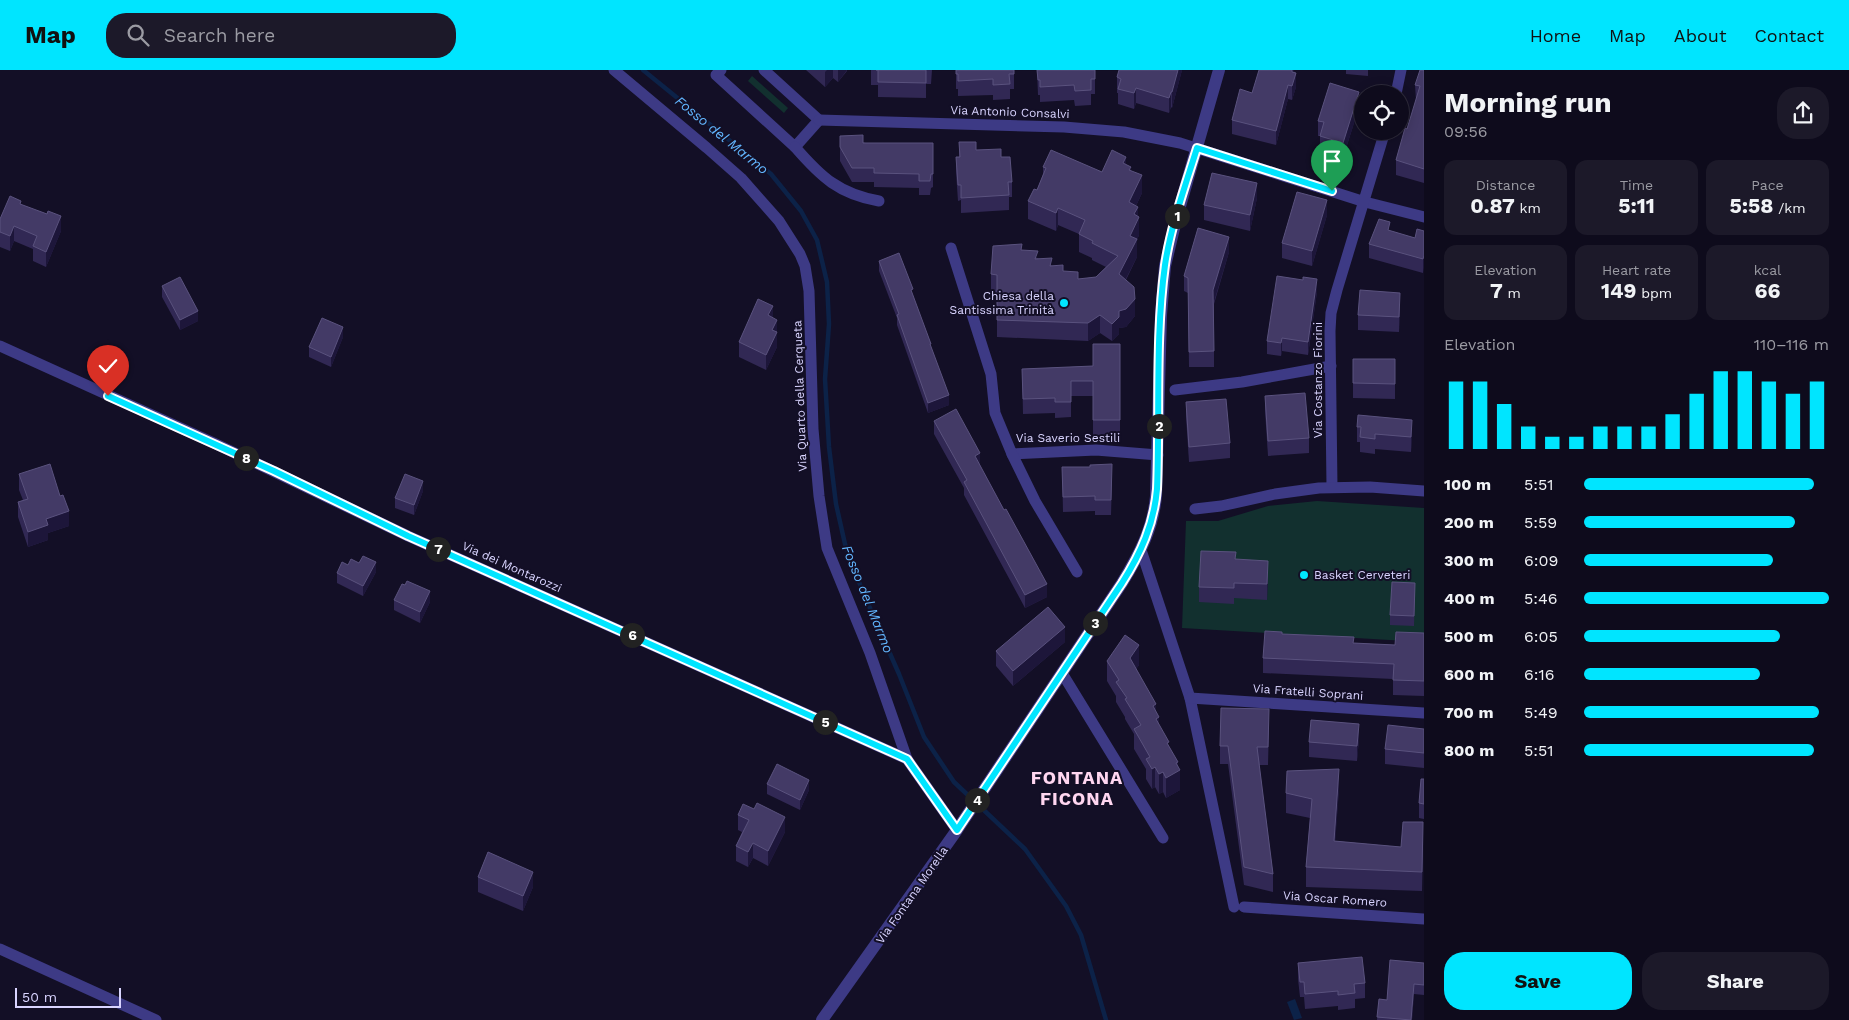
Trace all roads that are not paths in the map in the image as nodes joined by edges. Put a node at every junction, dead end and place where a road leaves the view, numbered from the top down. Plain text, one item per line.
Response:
1 (614, 70) edge
2 (764, 70) edge
3 (1218, 70) edge
4 (1401, 70) edge
5 (716, 72) edge
6 (1398, 85) edge
7 (820, 120) junction
8 (1382, 140) edge
9 (795, 147) junction
10 (1197, 148) junction
11 (879, 201) dead end
12 (1365, 202) junction
13 (1424, 217) edge
14 (951, 248) dead end
15 (0, 346) edge
16 (1331, 366) junction
17 (1175, 390) dead end
18 (1012, 454) junction
19 (1158, 455) junction
20 (1332, 488) junction
21 (1424, 491) edge
22 (1195, 509) dead end
23 (1141, 550) junction
24 (1077, 572) dead end
25 (1062, 673) junction
26 (1190, 698) junction
27 (1424, 713) edge
28 (907, 759) junction
29 (957, 830) junction
30 (1163, 838) dead end
31 (1424, 919) edge
32 (0, 948) edge
33 (156, 1020) edge
34 (822, 1020) edge

1 - 28 street, Via Quarto della Cerqueta
2 - 7 street
3 - 10 street, Via Fontana Morella
4 - 6 street
5 - 9 street
7 - 9 street
7 - 10 street, Via Antonio Consalvi
8 - 12 street, Via Costanzo Fiorini
9 - 11 street
10 - 12 street, Via Antonio Consalvi
10 - 19 street, Via Fontana Morella
12 - 13 street, Via Antonio Consalvi
12 - 16 street, Via Costanzo Fiorini
14 - 18 street, Via Saverio Sestili
15 - 28 street, Via dei Montarozzi
16 - 17 street
16 - 20 street, Via Costanzo Fiorini
18 - 19 street, Via Saverio Sestili
18 - 24 street
19 - 23 street, Via Fontana Morella
20 - 21 street
20 - 22 street
23 - 25 street, Via Fontana Morella
23 - 26 street
25 - 29 street, Via Fontana Morella
25 - 30 street
26 - 27 street, Via Fratelli Soprani
26 - 31 street, Via Oscar Romero
28 - 29 street, Via Quarto della Cerqueta
29 - 34 street, Via Fontana Morella
32 - 33 street

